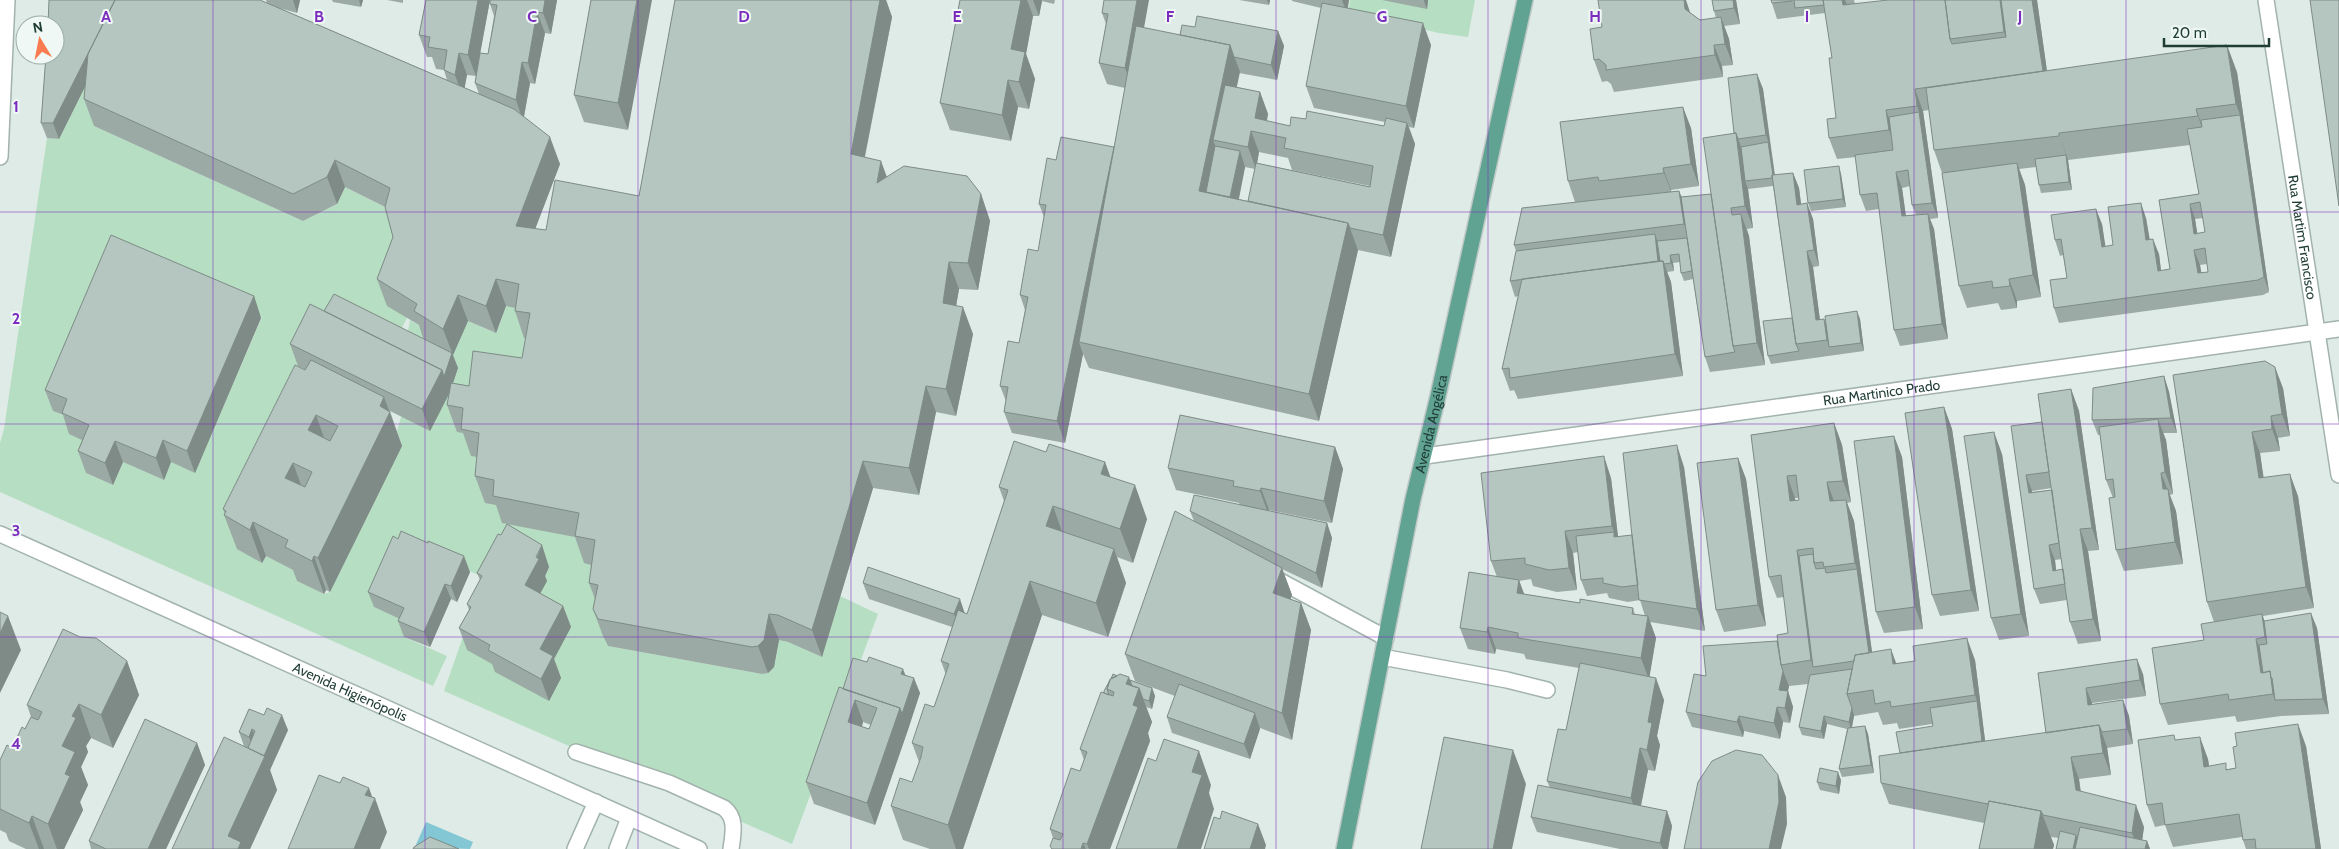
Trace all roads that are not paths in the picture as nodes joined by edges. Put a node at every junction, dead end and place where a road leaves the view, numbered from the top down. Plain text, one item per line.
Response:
1 (8, 0) edge
2 (1525, 0) edge
3 (2266, 0) edge
4 (0, 156) edge
5 (2339, 328) edge
6 (2318, 332) junction
7 (1425, 456) junction
8 (2339, 475) edge
9 (0, 534) edge
10 (1262, 571) edge
11 (1386, 638) junction
12 (1382, 657) junction
13 (1547, 690) dead end
14 (576, 752) dead end
15 (596, 802) junction
16 (629, 818) junction
17 (575, 849) edge
18 (616, 849) edge
19 (699, 849) edge
20 (731, 849) edge
21 (1344, 849) edge

1 - 4 street
2 - 7 main road, Avenida Angélica
3 - 6 street, Rua Martim Francisco
5 - 6 street, Rua Martinico Prado
6 - 7 street, Rua Martinico Prado
6 - 8 street, Rua Martim Francisco
7 - 11 main road, Avenida Angélica
9 - 15 street, Avenida Higienópolis
10 - 11 street
11 - 12 main road, Avenida Angélica
12 - 13 street
12 - 21 main road, Avenida Angélica
14 - 20 street
15 - 16 street, Avenida Higienópolis
15 - 17 street
16 - 18 street
16 - 19 street, Avenida Higienópolis

